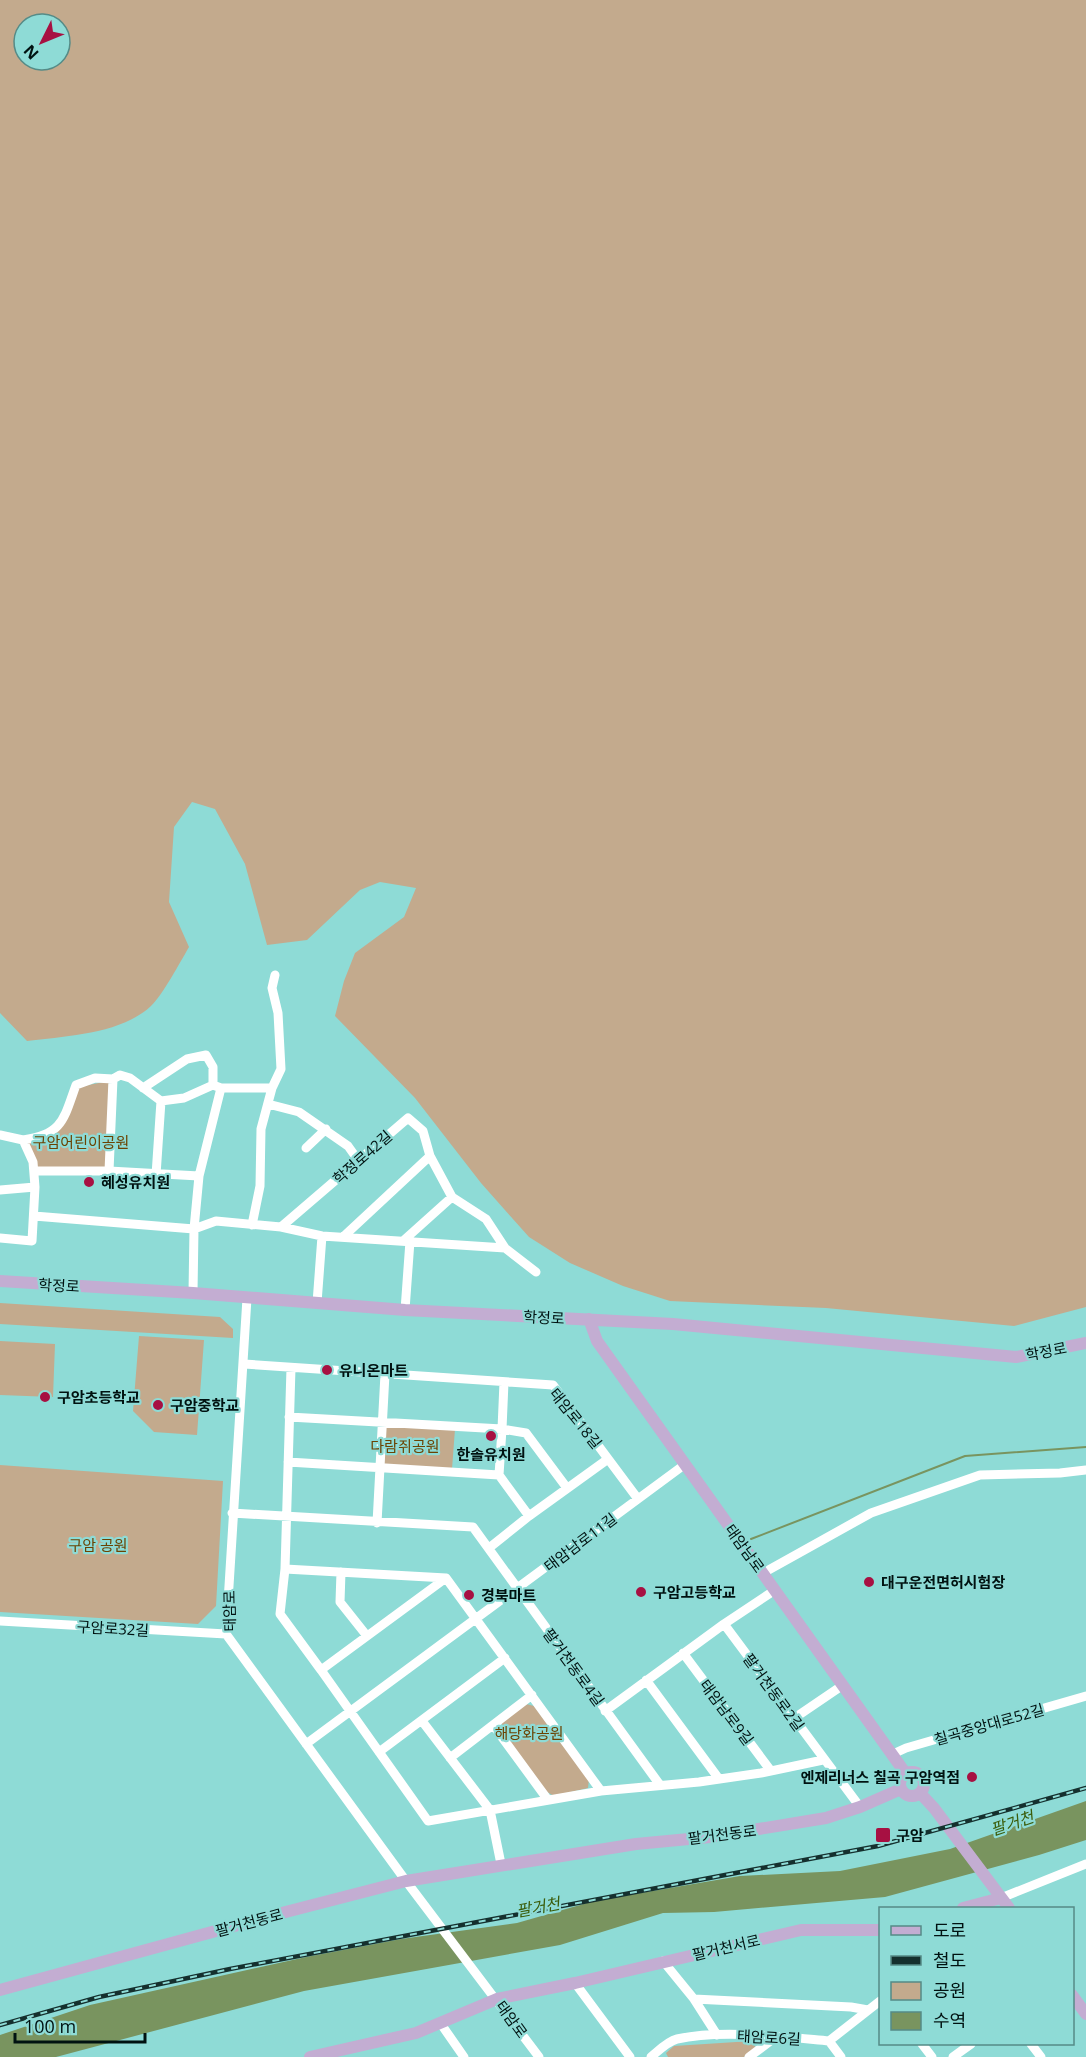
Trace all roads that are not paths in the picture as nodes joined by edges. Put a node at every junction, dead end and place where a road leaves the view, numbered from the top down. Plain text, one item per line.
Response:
1 (275, 975) dead end
2 (112, 1079) junction
3 (217, 1086) junction
4 (143, 1088) junction
5 (272, 1088) junction
6 (161, 1101) junction
7 (268, 1104) junction
8 (326, 1129) junction
9 (0, 1135) edge
10 (23, 1140) junction
11 (306, 1148) dead end
12 (430, 1156) junction
13 (358, 1160) junction
14 (34, 1171) junction
15 (109, 1171) junction
16 (156, 1174) junction
17 (199, 1176) junction
18 (35, 1187) junction
19 (0, 1190) edge
20 (452, 1197) junction
21 (34, 1216) junction
22 (252, 1225) junction
23 (281, 1227) junction
24 (194, 1229) junction
25 (322, 1236) junction
26 (343, 1237) junction
27 (0, 1238) edge
28 (406, 1241) junction
29 (504, 1248) junction
30 (536, 1272) dead end
31 (0, 1281) edge
32 (193, 1293) junction
33 (247, 1298) junction
34 (317, 1304) junction
35 (405, 1310) junction
36 (588, 1319) junction
37 (1086, 1343) edge
38 (244, 1364) junction
39 (291, 1368) junction
40 (385, 1374) junction
41 (504, 1382) junction
42 (289, 1417) junction
43 (382, 1423) junction
44 (502, 1429) junction
45 (608, 1459) junction
46 (288, 1462) junction
47 (684, 1465) junction
48 (381, 1468) junction
49 (1086, 1470) edge
50 (499, 1475) junction
51 (567, 1488) junction
52 (638, 1499) junction
53 (232, 1512) junction
54 (529, 1515) junction
55 (286, 1516) junction
56 (377, 1522) junction
57 (489, 1548) junction
58 (285, 1569) junction
59 (341, 1572) junction
60 (763, 1573) junction
61 (446, 1578) junction
62 (517, 1589) junction
63 (775, 1590) junction
64 (475, 1620) junction
65 (0, 1621) edge
66 (724, 1624) junction
67 (226, 1634) junction
68 (367, 1636) junction
69 (683, 1653) junction
70 (505, 1658) junction
71 (321, 1670) junction
72 (646, 1680) junction
73 (843, 1685) junction
74 (532, 1695) junction
75 (1086, 1696) edge
76 (351, 1711) junction
77 (605, 1711) junction
78 (793, 1719) junction
79 (422, 1721) junction
80 (493, 1725) junction
81 (306, 1744) junction
82 (379, 1752) junction
83 (893, 1754) junction
84 (450, 1758) junction
85 (823, 1760) junction
86 (771, 1771) junction
87 (906, 1774) junction
88 (719, 1779) junction
89 (660, 1785) junction
90 (901, 1789) junction
91 (602, 1791) junction
92 (920, 1793) junction
93 (548, 1800) junction
94 (860, 1807) junction
95 (490, 1810) junction
96 (501, 1864) junction
97 (1086, 1864) edge
98 (406, 1881) junction
99 (1002, 1899) edge
100 (967, 1907) edge
101 (879, 1930) edge
102 (663, 1961) junction
103 (575, 1983) junction
104 (0, 1990) edge
105 (1074, 1998) edge
106 (497, 1999) junction
107 (694, 1999) junction
108 (879, 2002) edge
109 (868, 2010) junction
110 (1086, 2014) edge
111 (441, 2024) junction
112 (717, 2035) junction
113 (777, 2036) junction
114 (829, 2040) junction
115 (968, 2045) edge
116 (310, 2057) edge
117 (464, 2057) edge
118 (540, 2057) edge
119 (630, 2057) edge
120 (651, 2057) edge
121 (749, 2057) edge
122 (841, 2057) edge
123 (953, 2057) edge

1 - 5 street
2 - 4 street
2 - 10 street
2 - 15 street
3 - 4 street
3 - 5 street
3 - 6 street
3 - 17 street
4 - 6 street
5 - 7 street
6 - 16 street
7 - 8 street
7 - 22 street
8 - 11 street
8 - 13 street
9 - 10 street
10 - 14 street
12 - 13 street, 학정로42길
12 - 20 street, 학정로42길
12 - 26 street
13 - 23 street, 학정로42길
14 - 15 street
14 - 18 street
15 - 16 street
16 - 17 street
17 - 24 street
18 - 19 street
18 - 21 street
20 - 28 street
20 - 29 street, 학정로42길
21 - 24 street
21 - 27 street
22 - 23 street
22 - 24 street
23 - 25 street
24 - 32 street
25 - 26 street
25 - 34 street
26 - 28 street
28 - 29 street
28 - 35 street
29 - 30 street
31 - 32 main road, 학정로
32 - 33 main road, 학정로
33 - 34 main road, 학정로
33 - 38 street, 태암로
34 - 35 main road, 학정로
35 - 36 main road, 학정로
36 - 37 main road, 학정로
36 - 47 main road, 태암남로
38 - 39 street, 태암로18길
38 - 53 street, 태암로
39 - 40 street, 태암로18길
39 - 42 street
40 - 41 street, 태암로18길
40 - 43 street
41 - 44 street
41 - 45 street, 태암로18길
42 - 43 street
42 - 46 street
43 - 44 street
43 - 48 street
44 - 50 street
44 - 51 street
45 - 51 street, 태암로18길
45 - 52 street, 태암로18길
46 - 48 street
46 - 55 street
47 - 52 street, 태암남로11길
47 - 60 main road, 태암남로
48 - 50 street
48 - 56 street
49 - 60 street
50 - 54 street
51 - 54 street, 태암로18길
52 - 62 street, 태암남로11길
53 - 55 street, 팔거천동로4길
53 - 67 street, 태암로
54 - 57 street
55 - 56 street, 팔거천동로4길
55 - 58 street
56 - 57 street, 팔거천동로4길
57 - 62 street, 팔거천동로4길
58 - 59 street
58 - 71 street
59 - 61 street
59 - 68 street
60 - 63 main road, 태암남로
61 - 64 street
61 - 68 street
62 - 64 street, 태암남로11길
62 - 77 street, 팔거천동로4길
63 - 66 street
63 - 73 main road, 태암남로
64 - 70 street
64 - 76 street, 태암남로11길
65 - 67 street, 구암로32길
66 - 69 street
66 - 78 street, 팔거천동로2길
67 - 81 street, 태암로
68 - 71 street
69 - 72 street
69 - 86 street, 태암남로9길
70 - 74 street
70 - 79 street
71 - 76 street
72 - 77 street
72 - 88 street
73 - 78 street
73 - 83 main road, 태암남로
74 - 80 street
74 - 91 street
75 - 83 street, 칠곡중앙대로52길
76 - 81 street, 태암남로11길
76 - 82 street
77 - 89 street, 팔거천동로4길
78 - 85 street, 팔거천동로2길
79 - 82 street
79 - 84 street
80 - 84 street
80 - 93 street
81 - 98 street, 태암로
82 - 95 street
83 - 87 main road, 태암남로
84 - 95 street
85 - 86 street
85 - 94 street, 팔거천동로2길
86 - 88 street
87 - 90 main road
87 - 92 main road
88 - 89 street
89 - 91 street
90 - 92 main road
90 - 94 main road, 팔거천동로
91 - 93 street
92 - 99 main road
93 - 95 street
94 - 96 main road, 팔거천동로
95 - 96 street
96 - 98 main road, 팔거천동로
97 - 99 street
98 - 104 main road, 팔거천동로
98 - 106 street, 태암로
99 - 100 main road
101 - 102 main road, 팔거천서로
102 - 103 main road, 팔거천서로
102 - 107 street
103 - 106 main road, 팔거천서로
103 - 119 street
105 - 110 main road
106 - 111 main road, 팔거천서로
106 - 118 street, 태암로
107 - 109 street
107 - 112 street
108 - 109 street
109 - 114 street
111 - 116 main road, 팔거천서로
111 - 117 street
112 - 113 street, 태암로6길
112 - 120 street, 태암로6길
113 - 114 street, 태암로6길
113 - 121 street
114 - 122 street
115 - 123 street

